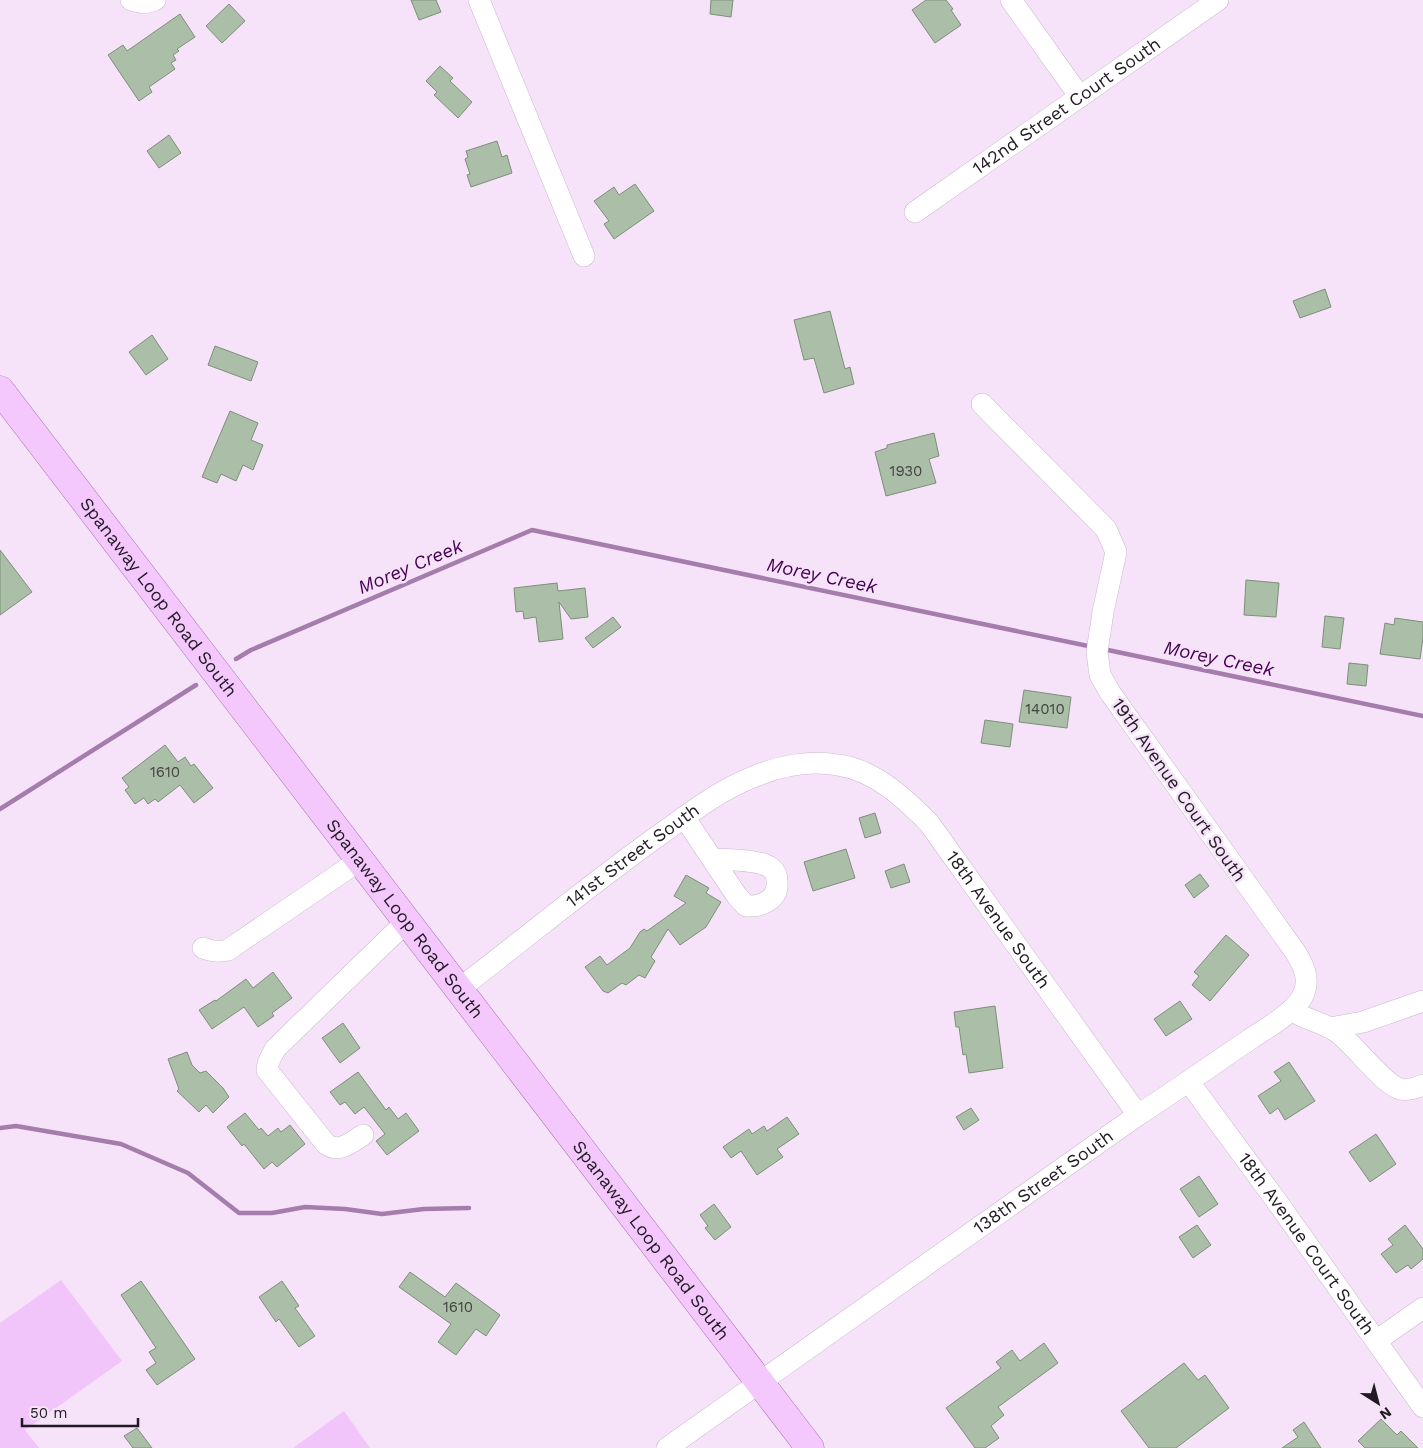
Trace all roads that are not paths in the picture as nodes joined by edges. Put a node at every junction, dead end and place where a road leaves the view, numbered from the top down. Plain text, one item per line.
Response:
1 (131, 0) edge
2 (155, 0) edge
3 (479, 0) edge
4 (1011, 0) edge
5 (1218, 0) edge
6 (1080, 97) junction
7 (915, 212) dead end
8 (584, 256) dead end
9 (0, 391) edge
10 (982, 404) dead end
11 (826, 763) joint
12 (684, 817) junction
13 (713, 859) dead end
14 (360, 860) junction
15 (407, 921) junction
16 (203, 948) dead end
17 (459, 989) junction
18 (1423, 1001) edge
19 (1291, 1010) junction
20 (1330, 1028) junction
21 (1189, 1082) junction
22 (1423, 1085) edge
23 (1138, 1115) junction
24 (363, 1135) dead end
25 (1423, 1308) edge
26 (1376, 1341) junction
27 (760, 1382) junction
28 (1423, 1408) edge
29 (667, 1448) edge
30 (810, 1448) edge

1 - 2 street
3 - 8 street
4 - 6 street
5 - 6 street, 142nd Street Court South
6 - 7 street, 142nd Street Court South
9 - 14 main road, Spanaway Loop Road South
10 - 19 street, 19th Avenue Court South
11 - 12 street, 141st Street South
11 - 23 street, 18th Avenue South
12 - 13 street
12 - 17 street, 141st Street South
14 - 15 main road, Spanaway Loop Road South
14 - 16 street
15 - 17 main road, Spanaway Loop Road South
15 - 24 street
17 - 27 main road, Spanaway Loop Road South
18 - 20 street
19 - 20 street
19 - 21 street, 138th Street South
20 - 22 street
21 - 23 street, 138th Street South
21 - 26 street, 18th Avenue Court South
23 - 27 street, 138th Street South
25 - 26 street
26 - 28 street, 18th Avenue Court South
27 - 29 street, 138th Street South
27 - 30 main road, Spanaway Loop Road South

